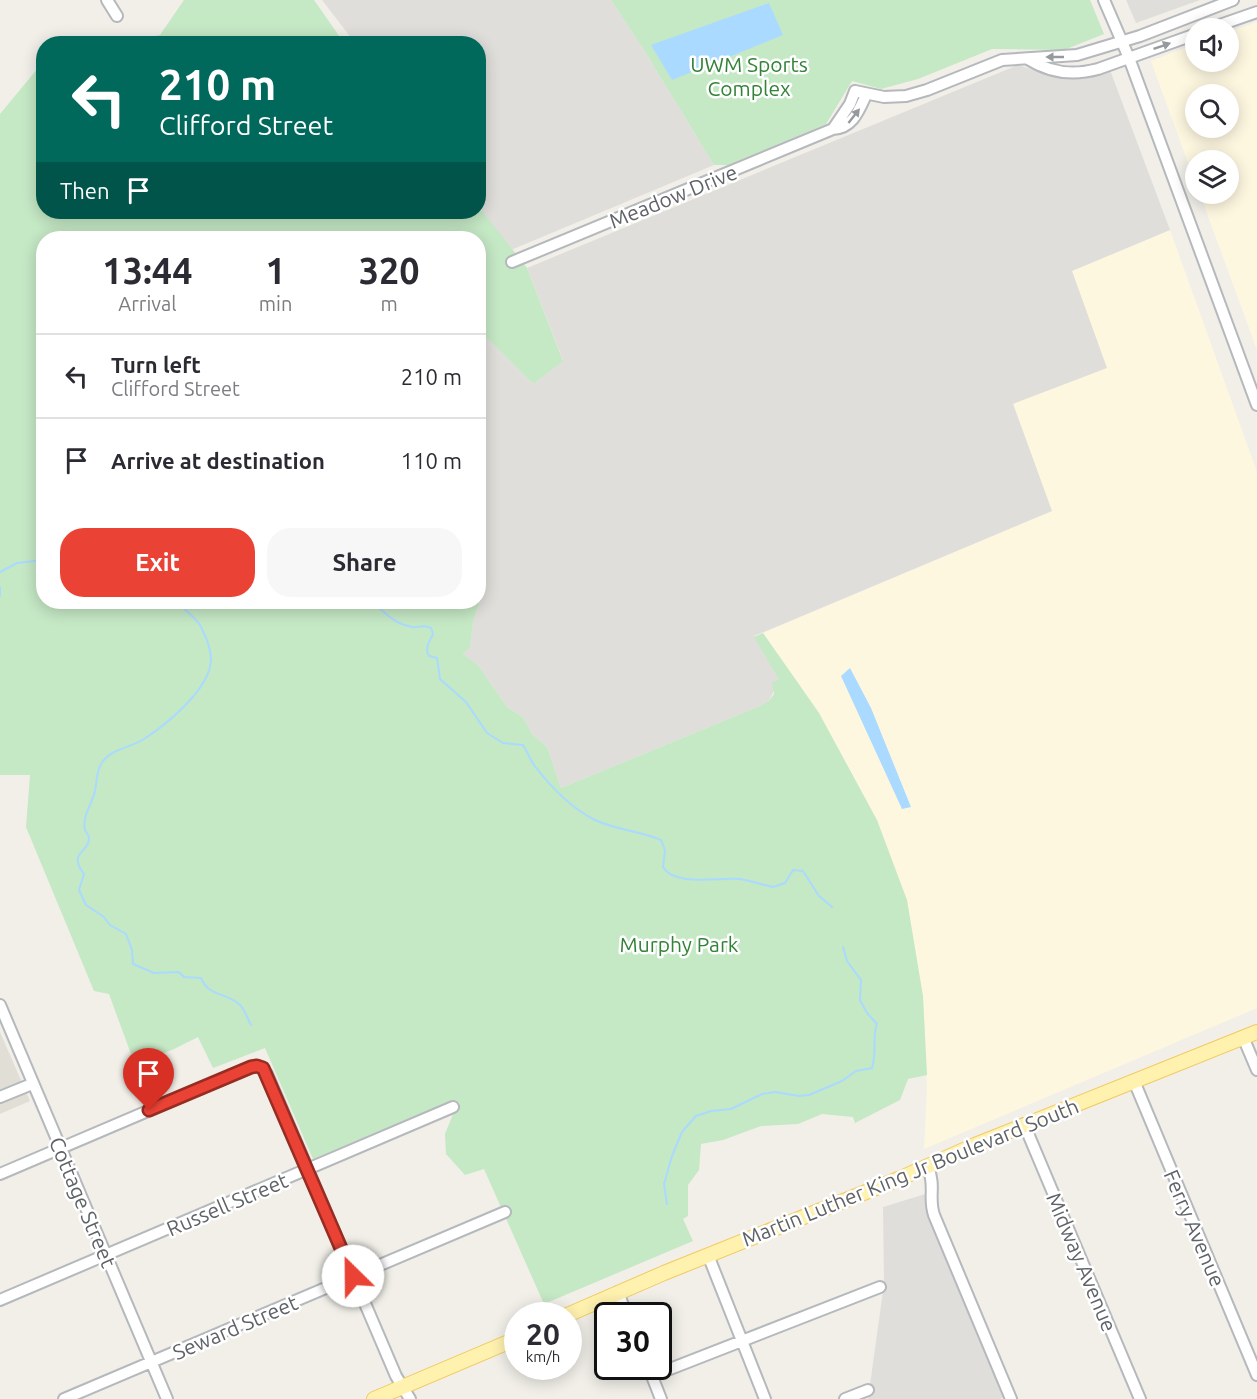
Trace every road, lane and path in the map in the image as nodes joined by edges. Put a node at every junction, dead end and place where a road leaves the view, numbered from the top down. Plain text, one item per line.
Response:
1 (108, 0) edge
2 (1104, 0) edge
3 (1233, 0) edge
4 (1256, 12) edge
5 (117, 16) dead end
6 (1239, 18) edge
7 (1177, 22) junction
8 (1185, 38) edge
9 (1182, 39) junction
10 (1122, 42) junction
11 (1077, 55) junction
12 (1129, 58) junction
13 (1028, 59) junction
14 (1081, 73) junction
15 (512, 262) dead end
16 (1257, 405) edge
17 (0, 1005) edge
18 (1257, 1032) edge
19 (1243, 1037) junction
20 (1257, 1070) edge
21 (1134, 1081) junction
22 (32, 1084) junction
23 (0, 1097) edge
24 (453, 1107) dead end
25 (1024, 1124) junction
26 (60, 1148) junction
27 (927, 1167) junction
28 (308, 1169) junction
29 (0, 1174) edge
30 (505, 1212) dead end
31 (106, 1255) junction
32 (708, 1255) junction
33 (353, 1276) junction
34 (880, 1287) dead end
35 (618, 1293) junction
36 (0, 1300) edge
37 (622, 1302) edge
38 (582, 1309) edge
39 (743, 1341) junction
40 (504, 1345) edge
41 (152, 1362) junction
42 (672, 1364) edge
43 (1257, 1375) edge
44 (653, 1380) edge
45 (868, 1390) dead end
46 (406, 1393) edge
47 (660, 1397) edge
48 (64, 1399) edge
49 (167, 1399) edge
50 (374, 1399) edge
51 (648, 1399) edge
52 (765, 1399) edge
53 (845, 1399) edge
54 (1011, 1399) edge
55 (1140, 1399) edge

1 - 5 street
2 - 10 street
3 - 7 street
4 - 6 street
7 - 9 street
7 - 10 street
8 - 9 street
12 -> 9 street
10 - 11 street
10 - 12 street
11 -> 13 street
11 - 14 street
12 - 14 street
12 - 16 street
13 - 14 street
13 - 15 street, Meadow Drive
17 - 22 street, Cottage Street
18 - 19 main road, Martin Luther King Jr Boulevard South
19 - 20 street
19 - 21 main road, Martin Luther King Jr Boulevard South
21 - 25 main road, Martin Luther King Jr Boulevard South
21 - 43 street, Ferry Avenue
22 - 23 street
22 - 26 street, Cottage Street
24 - 28 street, Russell Street
25 - 27 main road, Martin Luther King Jr Boulevard South
25 - 55 street, Midway Avenue
26 - 28 street
26 - 29 street
26 - 31 street, Cottage Street
27 - 32 main road, Martin Luther King Jr Boulevard South
27 - 54 street
28 - 31 street, Russell Street
28 - 33 street
30 - 33 street, Seward Street
31 - 36 street, Russell Street
31 - 41 street, Cottage Street
32 - 35 main road, Martin Luther King Jr Boulevard South
32 - 39 street
33 - 41 street, Seward Street
33 - 46 street
34 - 39 street
35 - 37 street
35 - 38 main road, Martin Luther King Jr Boulevard South
39 - 42 street
39 - 52 street
40 - 46 main road
41 - 48 street, Seward Street
41 - 49 street, Cottage Street
44 - 47 street
45 - 53 street
46 - 50 main road
47 - 51 street

